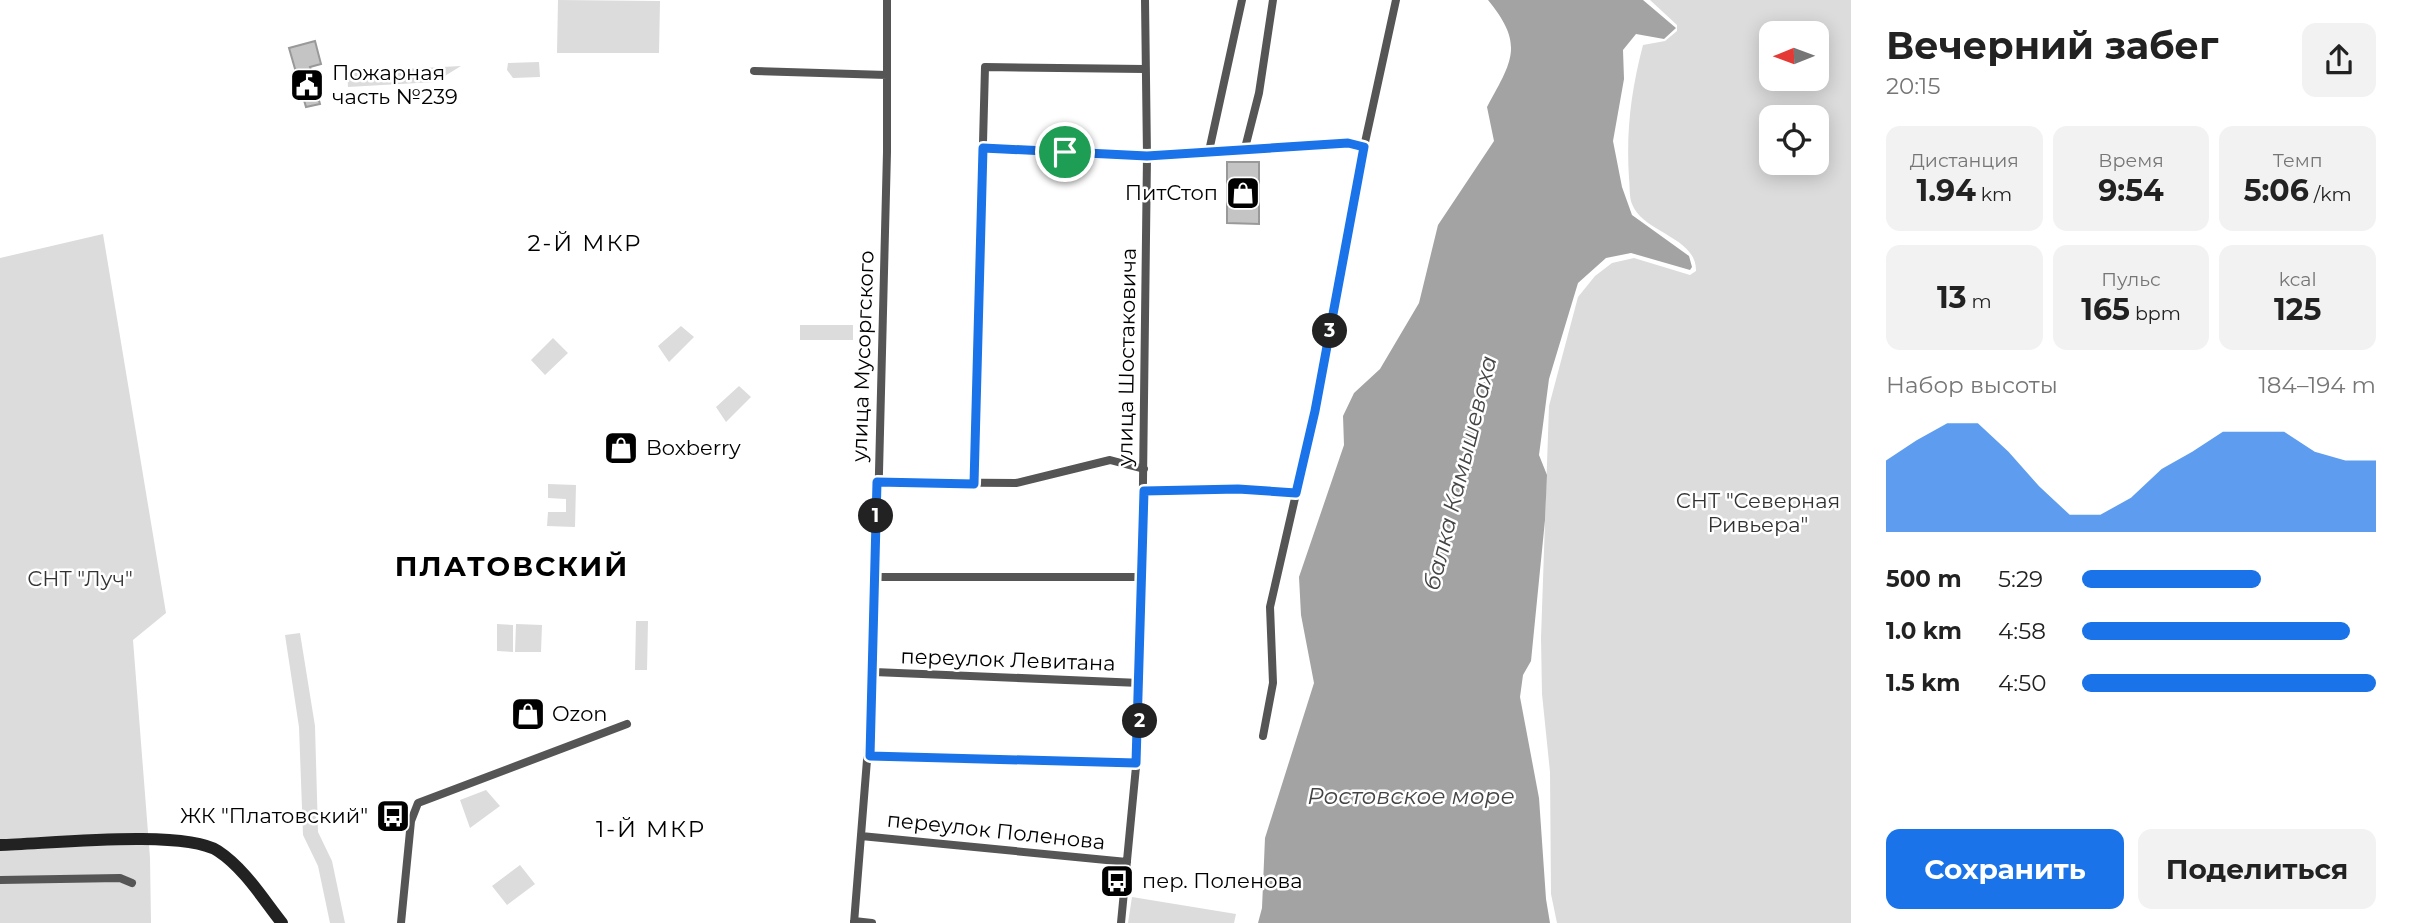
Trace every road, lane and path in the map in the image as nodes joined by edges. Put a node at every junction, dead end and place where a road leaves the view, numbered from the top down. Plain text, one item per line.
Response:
1 (887, 0) edge
2 (1144, 0) edge
3 (1242, 0) edge
4 (1273, 0) edge
5 (1396, 0) edge
6 (1144, 69) junction
7 (754, 71) dead end
8 (887, 75) junction
9 (1364, 147) junction
10 (983, 148) junction
11 (1245, 149) junction
12 (1209, 150) junction
13 (1147, 156) junction
14 (1144, 470) junction
15 (877, 482) junction
16 (974, 484) junction
17 (1144, 491) junction
18 (1296, 493) junction
19 (875, 577) junction
20 (1142, 577) junction
21 (874, 672) junction
22 (1140, 683) junction
23 (627, 724) dead end
24 (1264, 736) dead end
25 (870, 756) junction
26 (1136, 763) junction
27 (861, 836) junction
28 (0, 845) edge
29 (1127, 862) junction
30 (0, 880) edge
31 (132, 883) dead end
32 (854, 922) edge
33 (282, 923) edge
34 (401, 923) edge
35 (872, 923) edge
36 (1121, 923) edge

1 - 8 street, улица Мусоргского
2 - 6 street, улица Шостаковича
3 - 12 street
4 - 11 street
5 - 9 street
6 - 10 street
6 - 13 street, улица Шостаковича
7 - 8 street
8 - 15 street, улица Мусоргского
9 - 11 street
9 - 18 street
10 - 13 street
10 - 16 street
11 - 12 street
12 - 13 street
13 - 14 street, улица Шостаковича
14 - 16 street
14 - 17 street, улица Шостаковича
15 - 16 street
15 - 19 street, улица Мусоргского
17 - 18 street
17 - 20 street, улица Шостаковича
18 - 24 street
19 - 20 street
19 - 21 street, улица Мусоргского
20 - 22 street, улица Шостаковича
21 - 22 street, переулок Левитана
21 - 25 street, улица Мусоргского
22 - 26 street, улица Шостаковича
23 - 34 street
25 - 26 street
25 - 27 street, улица Мусоргского
26 - 29 street, улица Шостаковича
27 - 29 street, переулок Поленова
27 - 32 street, улица Мусоргского
28 - 33 main road
29 - 36 street, улица Шостаковича
30 - 31 street
32 - 35 street

